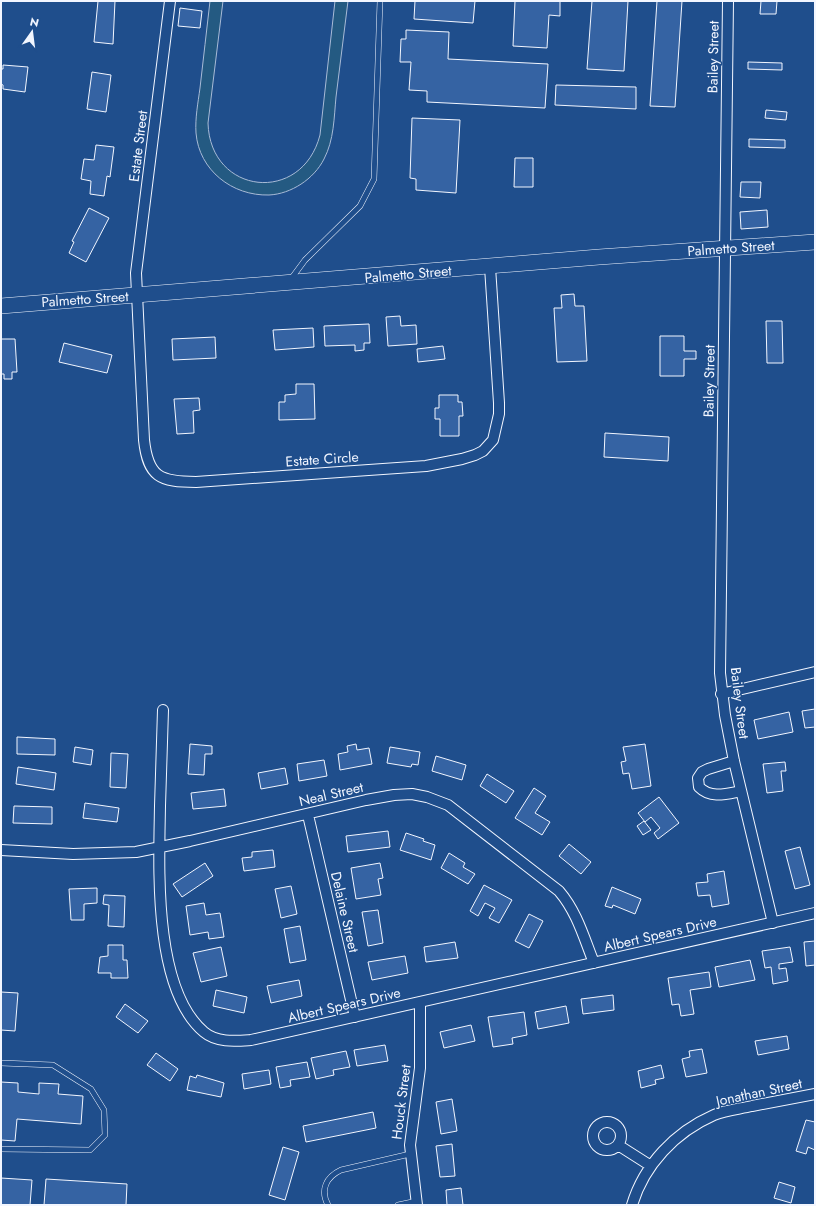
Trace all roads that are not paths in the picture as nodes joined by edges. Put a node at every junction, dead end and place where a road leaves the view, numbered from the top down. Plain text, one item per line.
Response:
1 (170, 1) edge
2 (380, 1) edge
3 (728, 1) edge
4 (815, 242) edge
5 (725, 249) junction
6 (490, 267) junction
7 (288, 284) junction
8 (137, 295) junction
9 (1, 306) edge
10 (815, 672) edge
11 (721, 694) junction
12 (163, 710) dead end
13 (734, 761) junction
14 (741, 791) junction
15 (308, 814) junction
16 (159, 847) junction
17 (1, 850) edge
18 (815, 913) edge
19 (773, 923) junction
20 (594, 963) junction
21 (420, 1002) junction
22 (355, 1017) junction
23 (1, 1063) edge
24 (815, 1094) edge
25 (618, 1145) dead end
26 (1, 1149) edge
27 (410, 1154) junction
28 (651, 1166) junction
29 (417, 1203) edge
30 (328, 1205) edge
31 (398, 1205) edge
32 (632, 1205) edge

1 - 8 street, Estate Street
2 - 7 lane
3 - 5 street, Bailey Street
4 - 5 street, Palmetto Street
5 - 6 street, Palmetto Street
5 - 11 street, Bailey Street
6 - 7 street, Palmetto Street
6 - 8 street, Estate Circle
7 - 8 street, Palmetto Street
8 - 9 street, Palmetto Street
10 - 11 street
11 - 13 street, Bailey Street
12 - 16 street, Albert Spears Drive
13 - 14 street, Bailey Street
13 - 14 street
14 - 19 street, Bailey Street
15 - 16 street, Neal Street
15 - 20 street, Neal Street
15 - 22 street, Delaine Street
16 - 17 street, Neal Street
16 - 22 street, Albert Spears Drive
18 - 19 street, Albert Spears Drive
19 - 20 street, Albert Spears Drive
20 - 21 street, Albert Spears Drive
21 - 22 street, Albert Spears Drive
21 - 27 street, Houck Street
23 - 26 lane
24 - 28 street, Jonathan Street
25 - 28 street
27 - 29 street, Houck Street
27 - 30 lane
28 - 32 street, Jonathan Street
29 - 31 lane

